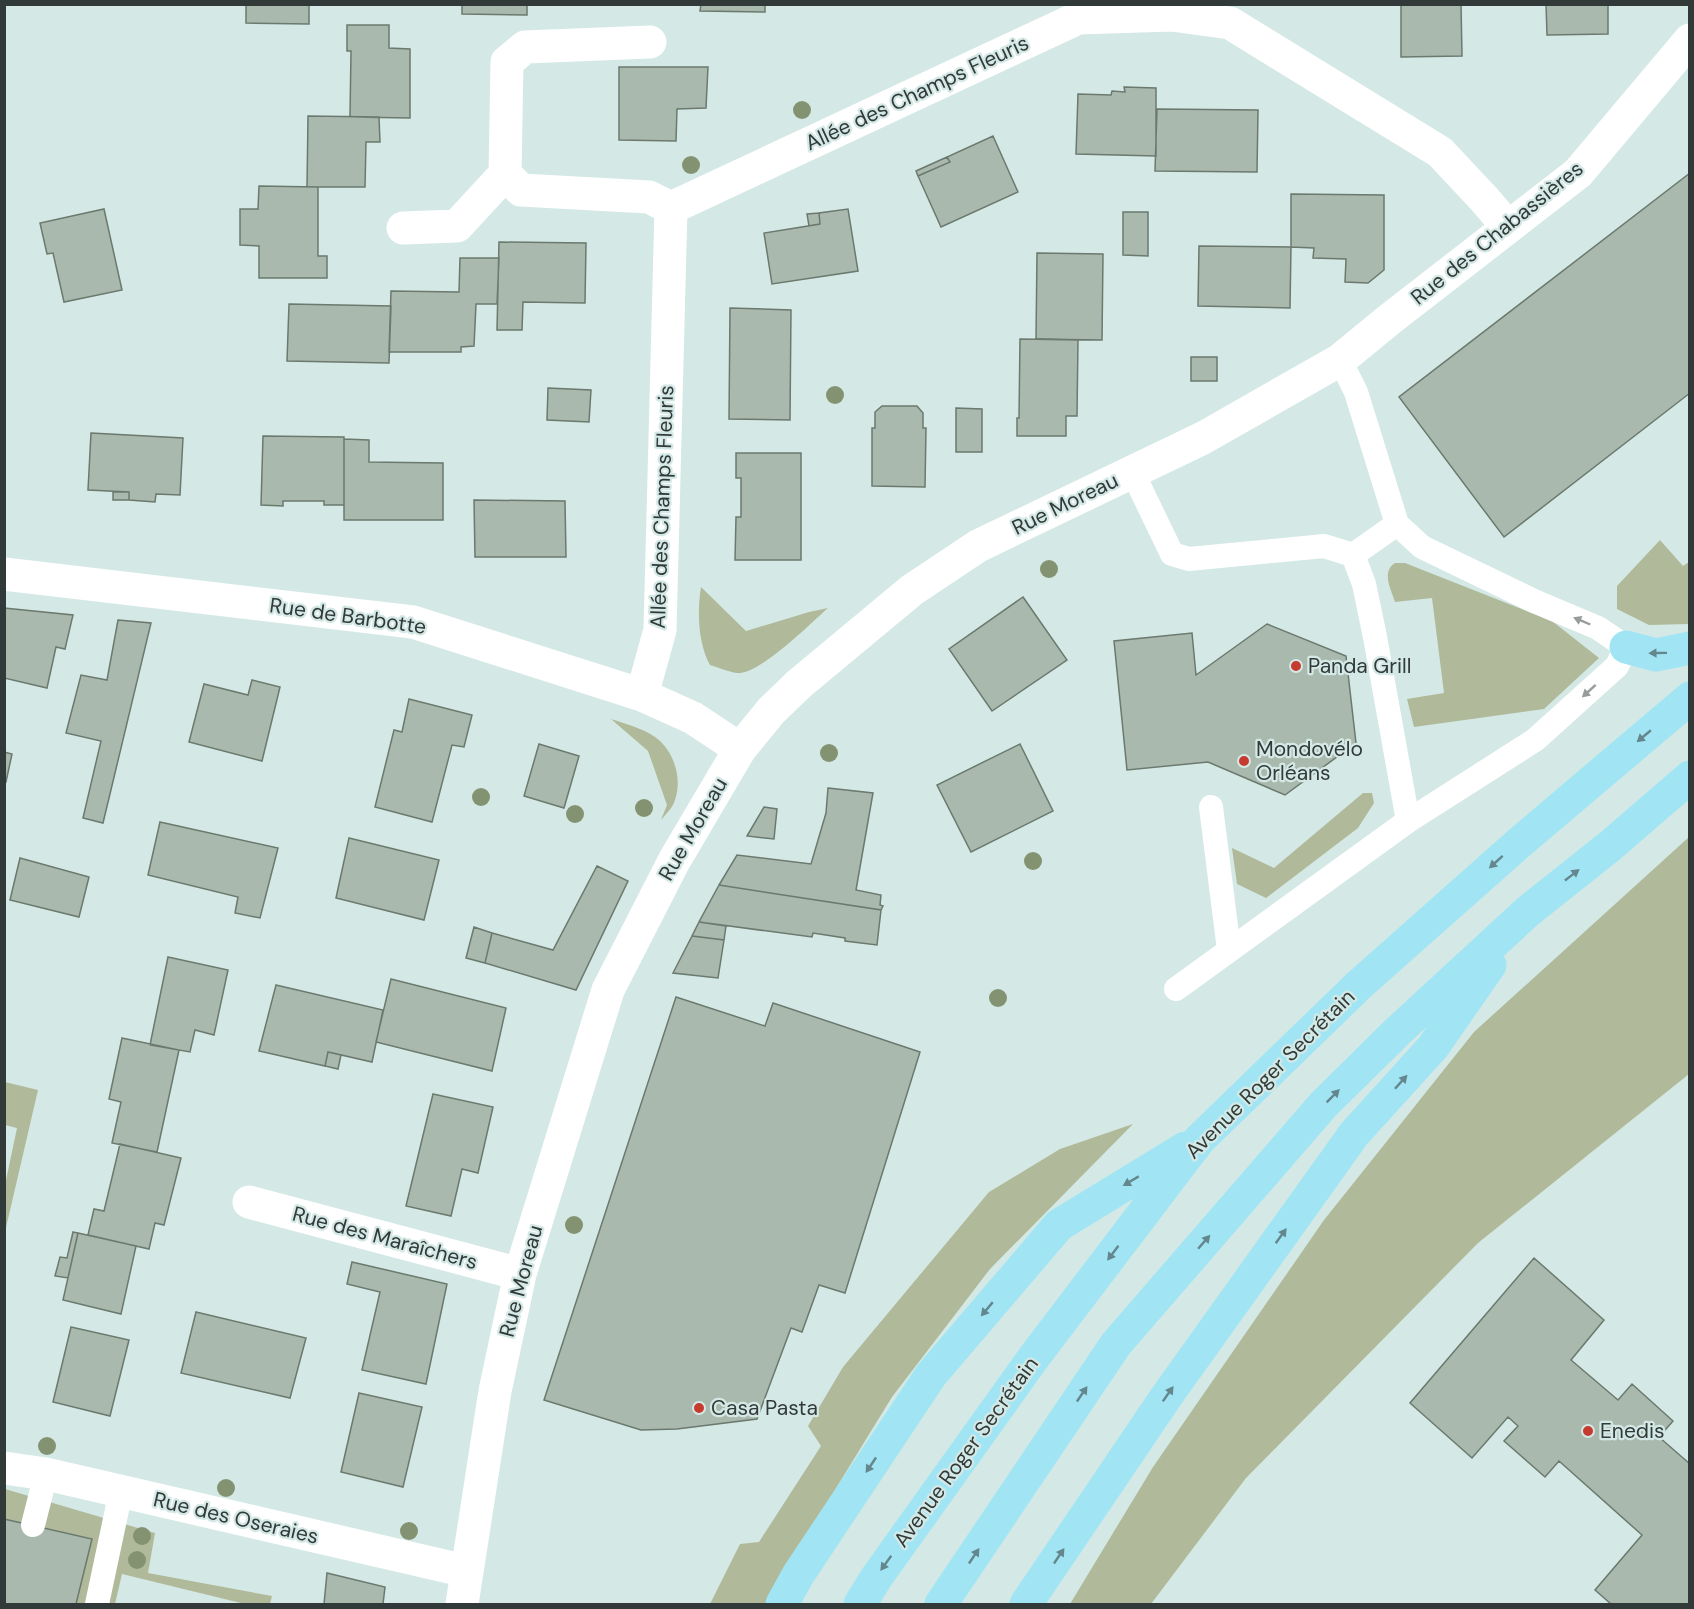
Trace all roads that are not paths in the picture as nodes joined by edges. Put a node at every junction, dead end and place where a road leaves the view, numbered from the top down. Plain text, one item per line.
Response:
1 (1172, 10) edge
2 (1689, 40) edge
3 (650, 42) dead end
4 (505, 174) junction
5 (671, 208) junction
6 (1508, 227) junction
7 (403, 228) dead end
8 (1340, 360) junction
9 (1132, 471) junction
10 (1396, 524) junction
11 (1353, 555) junction
12 (4, 574) edge
13 (1626, 647) junction
14 (1689, 648) edge
15 (642, 695) junction
16 (1689, 698) edge
17 (740, 749) junction
18 (1689, 777) edge
19 (1211, 807) dead end
20 (1408, 821) junction
21 (1527, 912) junction
22 (1229, 950) junction
23 (1176, 989) dead end
24 (1199, 1140) junction
25 (249, 1202) dead end
26 (520, 1274) junction
27 (4, 1468) edge
28 (46, 1474) junction
29 (121, 1491) junction
30 (33, 1525) dead end
31 (466, 1571) junction
32 (97, 1605) edge
33 (462, 1605) edge
34 (782, 1605) edge
35 (860, 1605) edge
36 (941, 1605) edge
37 (1026, 1605) edge

1 - 5 street, Allée des Champs Fleuris
1 - 6 street, Allée des Champs Fleuris
2 - 6 street, Rue des Chabassières
3 - 4 street
4 - 5 street
4 - 7 street
5 - 15 street, Allée des Champs Fleuris
6 - 8 street, Rue des Chabassières
8 - 9 street, Rue Moreau
8 - 10 lane
9 - 11 lane
9 - 17 street, Rue Moreau
10 - 11 lane
13 -> 10 lane
11 - 20 lane
12 - 15 street, Rue de Barbotte
14 -> 13 main road
13 -> 20 lane
15 - 17 street, Rue de Barbotte
16 -> 24 main road, Avenue Roger Secrétain
17 - 26 street, Rue Moreau
21 -> 18 main road
19 - 22 lane
20 - 22 lane
36 -> 21 main road
37 -> 21 main road
22 - 23 lane
24 -> 34 main road
24 -> 35 main road, Avenue Roger Secrétain
25 - 26 street, Rue des Maraîchers
26 - 31 street, Rue Moreau
27 - 28 street, Rue des Oseraies
28 - 29 street, Rue des Oseraies
28 - 30 lane
29 - 31 street, Rue des Oseraies
29 - 32 lane
31 - 33 street, Rue Moreau

